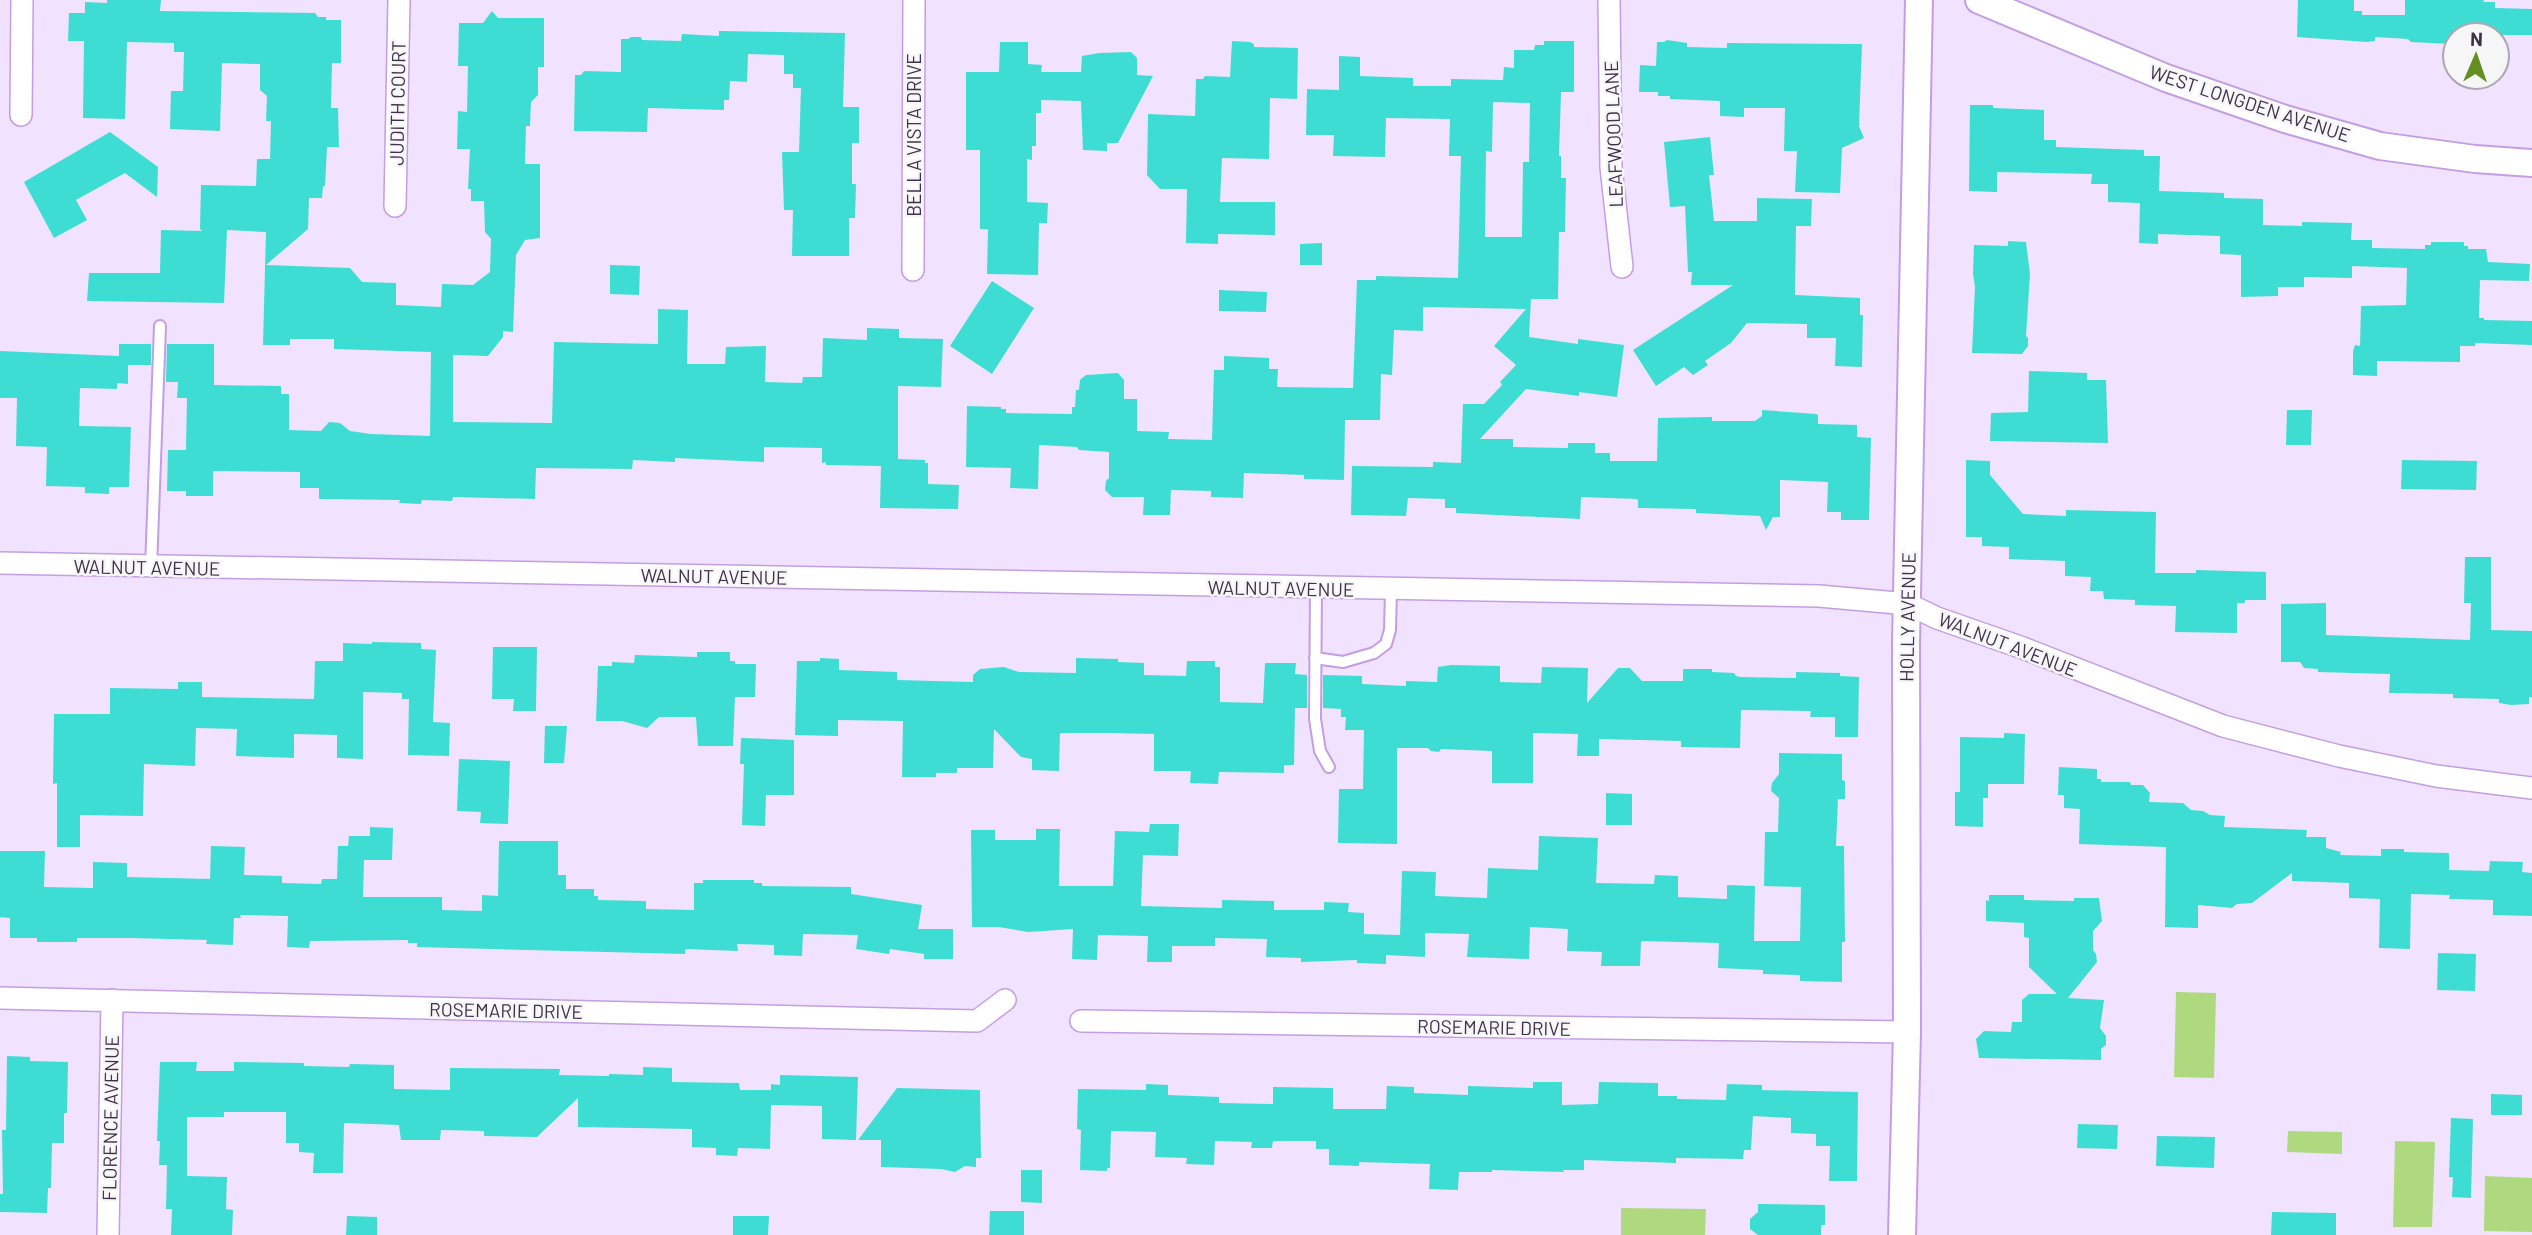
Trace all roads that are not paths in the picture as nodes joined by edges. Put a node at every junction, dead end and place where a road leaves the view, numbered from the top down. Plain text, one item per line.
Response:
1 (22, 0) edge
2 (399, 0) edge
3 (914, 0) edge
4 (1609, 0) edge
5 (1919, 0) edge
6 (1979, 0) edge
7 (21, 115) dead end
8 (2532, 163) edge
9 (395, 206) dead end
10 (1622, 267) dead end
11 (913, 270) dead end
12 (160, 326) dead end
13 (0, 564) edge
14 (151, 568) junction
15 (1316, 588) junction
16 (1391, 590) junction
17 (1908, 604) junction
18 (1315, 658) junction
19 (1329, 767) dead end
20 (2532, 788) edge
21 (0, 998) edge
22 (112, 1000) junction
23 (1005, 1000) dead end
24 (1081, 1021) dead end
25 (1907, 1032) junction
26 (108, 1235) edge
27 (1902, 1235) edge

1 - 7 street
2 - 9 street, JUDITH COURT
3 - 11 street, BELLA VISTA DRIVE
4 - 10 street, LEAFWOOD LANE
5 - 17 street, HOLLY AVENUE
6 - 8 street, WEST LONGDEN AVENUE
12 - 14 lane
13 - 14 street, WALNUT AVENUE
14 - 15 street, WALNUT AVENUE
15 - 16 street, WALNUT AVENUE
15 - 18 lane
16 - 17 street, WALNUT AVENUE
16 - 18 lane
17 - 20 street, WALNUT AVENUE
17 - 25 street, HOLLY AVENUE
18 - 19 lane
21 - 22 street, ROSEMARIE DRIVE
22 - 23 street, ROSEMARIE DRIVE
22 - 26 street, FLORENCE AVENUE
24 - 25 street, ROSEMARIE DRIVE
25 - 27 street, HOLLY AVENUE

